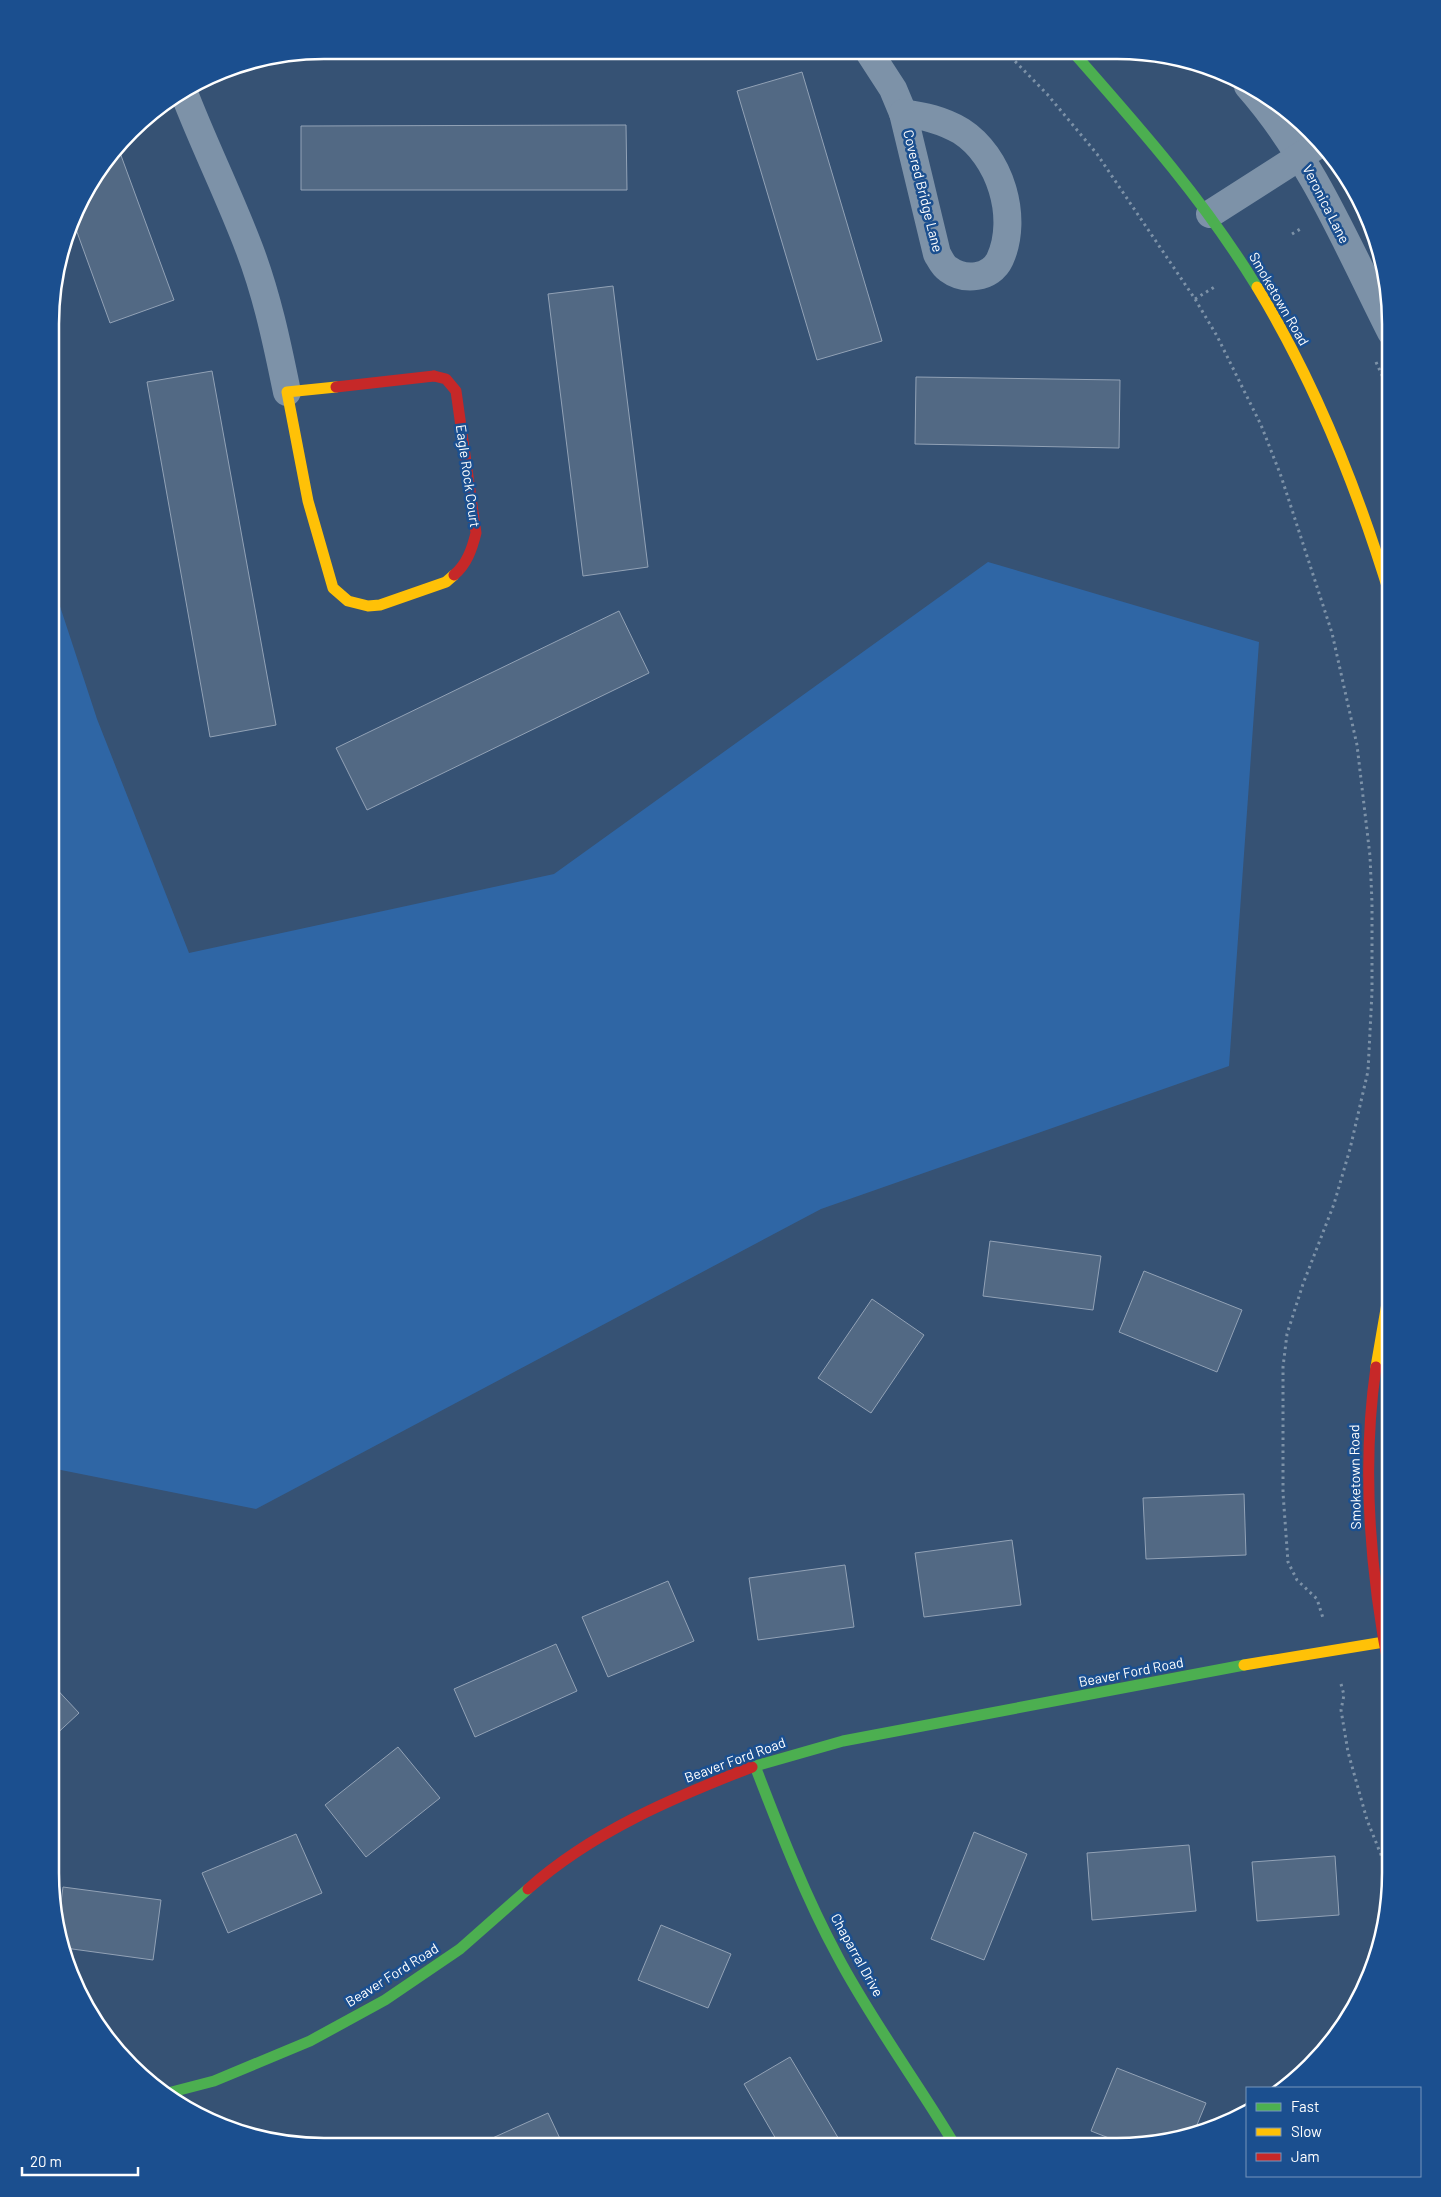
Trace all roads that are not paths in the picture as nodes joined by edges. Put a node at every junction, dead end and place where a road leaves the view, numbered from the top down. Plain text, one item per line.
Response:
1 (874, 59) edge
2 (1079, 59) edge
3 (186, 97) edge
4 (1261, 101) edge
5 (903, 113) junction
6 (1311, 150) edge
7 (1210, 214) junction
8 (1382, 312) edge
9 (287, 392) junction
10 (1382, 569) edge
11 (1382, 1321) edge
12 (1382, 1617) edge
13 (1382, 1643) edge
14 (756, 1766) junction
15 (173, 2092) edge
16 (951, 2138) edge

1 - 5 street, Covered Bridge Lane
2 - 7 street, Smoketown Road
3 - 9 street, Eagle Rock Court
4 - 6 street, Veronica Lane
5 - 5 street, Covered Bridge Lane
6 - 7 street
6 - 8 street, Veronica Lane
7 - 10 street, Smoketown Road
9 - 9 street, Eagle Rock Court
11 - 12 street, Smoketown Road
13 - 14 street, Beaver Ford Road
14 - 15 street, Beaver Ford Road
14 - 16 street, Chaparral Drive

